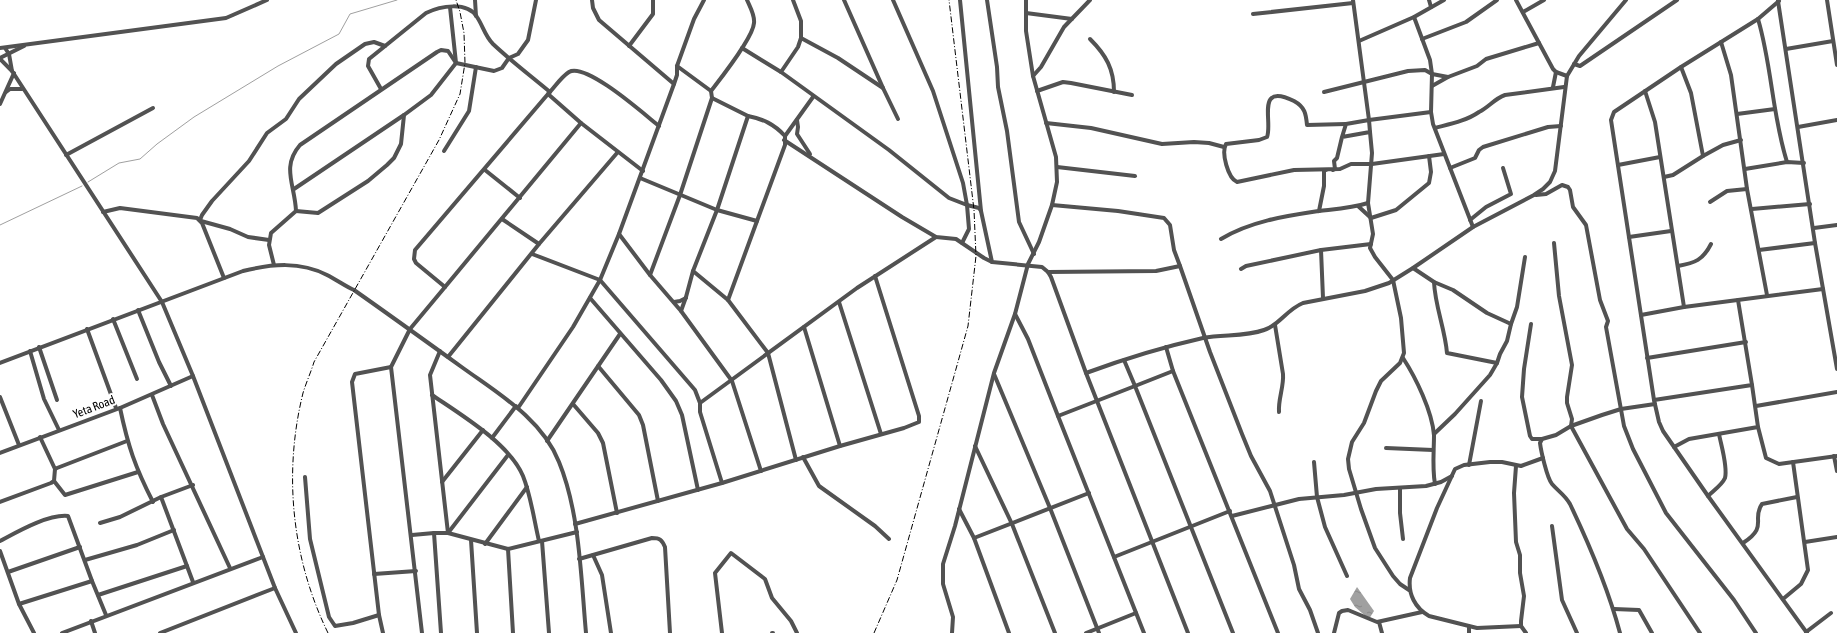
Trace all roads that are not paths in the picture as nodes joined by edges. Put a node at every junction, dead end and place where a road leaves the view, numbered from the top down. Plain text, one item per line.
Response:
1 (267, 0) edge
2 (475, 0) edge
3 (536, 0) edge
4 (592, 0) edge
5 (653, 0) edge
6 (703, 0) edge
7 (747, 0) edge
8 (793, 0) edge
9 (844, 0) edge
10 (893, 0) edge
11 (960, 0) edge
12 (987, 0) edge
13 (1026, 0) edge
14 (1090, 0) edge
15 (1429, 0) edge
16 (1444, 0) edge
17 (1497, 0) edge
18 (1516, 0) edge
19 (1544, 0) edge
20 (1626, 0) edge
21 (1677, 0) edge
22 (1827, 0) edge
23 (1353, 1) edge
24 (1778, 1) edge
25 (450, 7) junction
26 (1431, 7) junction
27 (1523, 12) junction
28 (1026, 13) junction
29 (1253, 14) dead end
30 (476, 16) junction
31 (1414, 17) junction
32 (1072, 19) junction
33 (1758, 20) junction
34 (800, 38) junction
35 (1090, 39) dead end
36 (1422, 39) junction
37 (1359, 41) junction
38 (1833, 41) junction
39 (1721, 42) junction
40 (1539, 43) junction
41 (26, 44) junction
42 (385, 46) junction
43 (629, 46) junction
44 (2, 48) edge
45 (742, 48) junction
46 (1786, 49) junction
47 (16, 50) junction
48 (9, 54) junction
49 (509, 58) junction
50 (0, 59) edge
51 (11, 59) junction
52 (456, 62) junction
53 (1574, 64) junction
54 (1837, 65) edge
55 (677, 66) junction
56 (476, 67) junction
57 (1682, 67) junction
58 (13, 72) junction
59 (781, 72) junction
60 (1556, 72) junction
61 (1432, 74) junction
62 (1033, 76) junction
63 (1567, 76) junction
64 (1448, 77) junction
65 (1364, 83) junction
66 (674, 84) junction
67 (1432, 86) junction
68 (1553, 87) junction
69 (1564, 87) junction
70 (883, 88) junction
71 (22, 89) junction
72 (381, 89) junction
73 (711, 91) junction
74 (1037, 91) junction
75 (1645, 91) junction
76 (5, 92) junction
77 (1114, 92) junction
78 (1324, 92) dead end
79 (549, 93) junction
80 (1132, 96) dead end
81 (813, 97) junction
82 (712, 98) junction
83 (0, 104) edge
84 (153, 108) dead end
85 (1775, 109) junction
86 (1431, 112) junction
87 (1737, 114) junction
88 (404, 115) junction
89 (748, 116) junction
90 (898, 119) dead end
91 (797, 120) junction
92 (1369, 120) junction
93 (1837, 120) edge
94 (581, 123) junction
95 (1046, 123) junction
96 (1346, 124) junction
97 (659, 126) junction
98 (1561, 126) junction
99 (1798, 127) junction
100 (1435, 128) junction
101 (1370, 132) junction
102 (1342, 137) junction
103 (784, 138) junction
104 (1741, 140) junction
105 (1224, 147) junction
106 (444, 151) dead end
107 (617, 153) junction
108 (1444, 154) junction
109 (66, 155) junction
110 (1429, 156) junction
111 (1702, 156) junction
112 (1660, 157) junction
113 (814, 160) junction
114 (1787, 162) junction
115 (1804, 163) junction
116 (1372, 164) junction
117 (1618, 165) junction
118 (1057, 167) junction
119 (1450, 168) junction
120 (1503, 168) dead end
121 (1335, 169) junction
122 (1745, 169) junction
123 (485, 170) junction
124 (643, 171) junction
125 (1135, 176) dead end
126 (1664, 177) junction
127 (640, 178) junction
128 (294, 189) junction
129 (1747, 189) junction
130 (680, 195) junction
131 (1534, 195) junction
132 (520, 198) junction
133 (1710, 202) dead end
134 (1368, 203) junction
135 (1810, 204) junction
136 (967, 205) junction
137 (1052, 205) junction
138 (1358, 206) junction
139 (1752, 209) junction
140 (717, 210) junction
141 (296, 211) junction
142 (981, 211) junction
143 (1319, 211) junction
144 (103, 212) junction
145 (1370, 218) junction
146 (502, 219) junction
147 (1470, 220) junction
148 (200, 221) junction
149 (757, 221) junction
150 (1837, 225) edge
151 (1473, 227) junction
152 (1814, 228) junction
153 (1671, 231) junction
154 (619, 234) junction
155 (936, 237) junction
156 (1628, 237) junction
157 (1221, 239) dead end
158 (269, 240) junction
159 (962, 243) junction
160 (1554, 243) dead end
161 (1815, 243) junction
162 (539, 244) junction
163 (1370, 244) junction
164 (1711, 244) dead end
165 (1321, 250) junction
166 (1759, 250) junction
167 (532, 254) junction
168 (1034, 254) junction
169 (1524, 257) dead end
170 (992, 262) junction
171 (1028, 264) junction
172 (274, 265) junction
173 (1180, 266) junction
174 (1678, 266) junction
175 (1413, 268) junction
176 (1241, 269) dead end
177 (692, 272) junction
178 (1048, 272) junction
179 (650, 274) junction
180 (875, 276) junction
181 (224, 278) junction
182 (600, 280) junction
183 (1393, 280) junction
184 (1434, 282) junction
185 (445, 287) junction
186 (1822, 289) junction
187 (1767, 295) junction
188 (686, 297) junction
189 (590, 298) junction
190 (1323, 298) junction
191 (728, 300) junction
192 (1738, 300) junction
193 (162, 302) junction
194 (674, 302) junction
195 (839, 302) junction
196 (1684, 307) junction
197 (138, 310) junction
198 (681, 311) junction
199 (1015, 314) junction
200 (1641, 315) junction
201 (113, 319) junction
202 (1511, 324) junction
203 (1532, 324) dead end
204 (1275, 325) junction
205 (804, 327) junction
206 (87, 329) junction
207 (410, 329) junction
208 (620, 334) junction
209 (1205, 338) junction
210 (1746, 342) junction
211 (39, 347) junction
212 (1166, 347) junction
213 (30, 351) junction
214 (440, 351) junction
215 (768, 353) junction
216 (448, 357) junction
217 (1403, 358) junction
218 (1647, 358) junction
219 (1124, 360) junction
220 (0, 362) edge
221 (1497, 364) junction
222 (598, 366) junction
223 (391, 367) junction
224 (1837, 370) edge
225 (1173, 371) junction
226 (994, 373) junction
227 (1086, 373) junction
228 (193, 376) junction
229 (137, 379) dead end
230 (732, 381) junction
231 (1752, 385) junction
232 (171, 386) junction
233 (1135, 386) junction
234 (1837, 392) edge
235 (152, 395) junction
236 (0, 396) edge
237 (432, 396) junction
238 (57, 400) dead end
239 (1097, 401) junction
240 (1481, 401) dead end
241 (1654, 402) junction
242 (700, 403) junction
243 (573, 404) junction
244 (1756, 406) junction
245 (517, 407) junction
246 (118, 408) junction
247 (1621, 409) junction
248 (1279, 412) dead end
249 (1058, 416) junction
250 (1571, 426) junction
251 (1758, 427) junction
252 (60, 430) junction
253 (483, 430) junction
254 (881, 434) junction
255 (1434, 434) junction
256 (1719, 434) junction
257 (40, 437) junction
258 (492, 438) junction
259 (1542, 439) junction
260 (547, 440) junction
261 (127, 441) junction
262 (19, 445) junction
263 (840, 446) junction
264 (975, 446) junction
265 (1674, 446) junction
266 (1386, 448) dead end
267 (1433, 450) junction
268 (0, 453) edge
269 (508, 454) junction
270 (1836, 456) edge
271 (803, 457) junction
272 (1543, 458) junction
273 (796, 460) junction
274 (1314, 462) dead end
275 (1793, 462) junction
276 (1469, 465) junction
277 (1516, 466) junction
278 (55, 470) junction
279 (761, 471) junction
280 (1837, 471) edge
281 (138, 472) junction
282 (1452, 476) junction
283 (305, 477) dead end
284 (54, 481) junction
285 (442, 482) junction
286 (722, 483) junction
287 (1434, 484) junction
288 (193, 485) junction
289 (527, 487) junction
290 (1400, 488) junction
291 (698, 490) junction
292 (1089, 493) junction
293 (1355, 493) junction
294 (1708, 496) junction
295 (161, 497) junction
296 (1317, 497) junction
297 (1797, 497) junction
298 (658, 501) junction
299 (0, 502) edge
300 (153, 502) junction
301 (1273, 505) junction
302 (1050, 508) junction
303 (959, 509) junction
304 (1230, 511) junction
305 (617, 513) junction
306 (1232, 516) junction
307 (100, 523) dead end
308 (575, 524) junction
309 (1012, 524) junction
310 (1190, 526) junction
311 (1552, 526) dead end
312 (174, 530) junction
313 (577, 532) junction
314 (434, 533) junction
315 (448, 533) junction
316 (412, 535) junction
317 (1837, 537) edge
318 (974, 538) junction
319 (889, 539) dead end
320 (1403, 539) dead end
321 (472, 540) junction
322 (0, 541) edge
323 (540, 541) junction
324 (1153, 542) junction
325 (1805, 542) junction
326 (1743, 543) junction
327 (485, 544) junction
328 (80, 547) junction
329 (508, 549) junction
330 (0, 551) edge
331 (593, 555) junction
332 (263, 556) junction
333 (1114, 557) junction
334 (579, 559) junction
335 (86, 560) junction
336 (187, 566) junction
337 (230, 568) junction
338 (416, 571) junction
339 (8, 572) junction
340 (374, 574) junction
341 (1347, 576) dead end
342 (92, 582) junction
343 (193, 582) junction
344 (276, 588) junction
345 (1409, 590) junction
346 (98, 595) junction
347 (1783, 599) junction
348 (19, 604) junction
349 (1614, 609) junction
350 (1422, 612) junction
351 (1136, 613) junction
352 (1831, 613) dead end
353 (106, 615) junction
354 (379, 615) junction
355 (91, 621) junction
356 (1379, 622) junction
357 (1521, 626) junction
358 (1469, 627) junction
359 (1098, 631) edge
360 (1493, 631) edge
361 (1807, 632) edge
362 (34, 633) edge
363 (62, 633) edge
364 (95, 633) edge
365 (160, 633) edge
366 (296, 633) edge
367 (384, 633) edge
368 (422, 633) edge
369 (441, 633) edge
370 (477, 633) edge
371 (512, 633) edge
372 (549, 633) edge
373 (586, 633) edge
374 (611, 633) edge
375 (670, 633) edge
376 (722, 633) edge
377 (797, 633) edge
378 (952, 633) edge
379 (1009, 633) edge
380 (1055, 633) edge
381 (1086, 633) edge
382 (1144, 633) edge
383 (1188, 633) edge
384 (1233, 633) edge
385 (1278, 633) edge
386 (1318, 633) edge
387 (1334, 633) edge
388 (1382, 633) edge
389 (1469, 633) edge
390 (1526, 633) edge
391 (1577, 633) edge
392 (1620, 633) edge
393 (1652, 633) edge
394 (1700, 633) edge
395 (1756, 633) edge

1 - 41 street
2 - 30 street
3 - 49 street
4 - 43 street
5 - 43 street
6 - 55 street
7 - 45 street
8 - 34 street
9 - 70 street
10 - 136 street
11 - 142 street
12 - 168 street
13 - 28 street
14 - 32 street
15 - 26 street
16 - 26 street
17 - 36 street
18 - 27 street
19 - 27 street
20 - 53 street
21 - 53 street
22 - 38 street
23 - 29 street
23 - 37 street
24 - 33 street
24 - 46 street
25 - 30 street
25 - 42 street
25 - 52 street
26 - 31 street
27 - 40 street
28 - 32 street
28 - 62 street
30 - 49 street
31 - 36 street
31 - 37 street
32 - 62 street
33 - 39 street
33 - 85 street
34 - 59 street
34 - 70 street
35 - 77 street
36 - 61 street
37 - 65 street
38 - 46 street
38 - 54 street
39 - 57 street
39 - 87 street
40 - 60 street
40 - 64 street
41 - 44 street
41 - 47 street
42 - 72 street
42 - 148 street
43 - 66 street
44 - 48 street
45 - 59 street
45 - 73 street
46 - 99 street
47 - 48 street
47 - 51 street
48 - 50 street
48 - 51 street
49 - 56 street
49 - 79 street
50 - 58 street
51 - 58 street
52 - 56 street
52 - 72 street
52 - 88 street
53 - 63 street
55 - 66 street
55 - 73 street
56 - 106 street
57 - 75 street
57 - 111 street
58 - 71 street
58 - 76 street
59 - 81 street
60 - 63 street
60 - 68 street
61 - 64 street
61 - 65 street
61 - 67 street
62 - 74 street
63 - 69 street
64 - 67 street
65 - 78 street
65 - 92 street
66 - 97 street
67 - 86 street
68 - 69 street
68 - 100 street
69 - 98 street
70 - 90 street
71 - 76 street
71 - 109 street
72 - 128 street
73 - 82 street
74 - 77 street
74 - 95 street
75 - 112 street
75 - 117 street
76 - 83 street
77 - 80 street
79 - 94 street
79 - 97 street
79 - 123 street
81 - 91 street
81 - 136 street
82 - 89 street
82 - 130 street
84 - 109 street
85 - 87 street
85 - 114 street
86 - 92 street
86 - 100 street
87 - 104 street
88 - 128 street
88 - 141 street
89 - 103 street
89 - 140 street
91 - 103 street
91 - 113 street
92 - 96 street
92 - 101 street
93 - 99 street
94 - 107 street
94 - 132 street
95 - 105 street
95 - 118 street
96 - 102 street
96 - 105 street
97 - 124 street
98 - 119 street
98 - 131 street
99 - 115 street
100 - 108 street
101 - 102 street
101 - 116 street
102 - 121 street
103 - 113 street
103 - 149 street
104 - 111 street
104 - 122 street
105 - 121 street
107 - 124 street
107 - 162 street
108 - 110 street
108 - 119 street
109 - 144 street
110 - 116 street
110 - 145 street
111 - 126 street
112 - 117 street
112 - 126 street
113 - 155 street
114 - 115 street
114 - 122 street
115 - 135 street
116 - 121 street
116 - 134 street
117 - 156 street
118 - 125 street
118 - 137 street
119 - 147 street
120 - 147 street
121 - 143 street
122 - 129 street
123 - 132 street
123 - 185 street
124 - 127 street
126 - 153 street
127 - 130 street
127 - 154 street
128 - 141 street
129 - 133 street
129 - 139 street
130 - 140 street
130 - 179 street
131 - 151 street
131 - 247 street
132 - 146 street
134 - 138 street
134 - 145 street
135 - 139 street
135 - 152 street
136 - 142 street
136 - 159 street
137 - 168 street
137 - 173 street
138 - 143 street
138 - 145 street
139 - 166 street
140 - 149 street
140 - 177 street
141 - 158 street
142 - 170 street
143 - 157 street
144 - 148 street
144 - 193 street
145 - 163 street
146 - 162 street
146 - 185 street
147 - 151 street
148 - 158 street
148 - 181 street
149 - 191 street
150 - 152 street
151 - 175 street
152 - 161 street
153 - 156 street
153 - 174 street
154 - 179 street
154 - 182 street
155 - 159 street
155 - 180 street
156 - 200 street
158 - 172 street
159 - 170 street
160 - 250 street
161 - 166 street
161 - 186 street
162 - 167 street
163 - 165 street
163 - 183 street
164 - 174 street
165 - 176 street
165 - 190 street
166 - 187 street
167 - 182 street
167 - 216 street
168 - 171 street
169 - 202 street
170 - 171 street
171 - 178 street
171 - 199 street
172 - 181 street
172 - 207 street
173 - 178 street
173 - 209 street
174 - 196 street
175 - 183 street
175 - 184 street
177 - 188 street
177 - 191 street
178 - 227 street
179 - 194 street
180 - 195 street
180 - 254 street
181 - 193 street
182 - 189 street
182 - 242 street
183 - 190 street
183 - 217 street
184 - 202 street
184 - 221 street
185 - 207 street
186 - 187 street
186 - 224 street
187 - 192 street
188 - 194 street
188 - 198 street
189 - 208 street
189 - 245 street
190 - 204 street
191 - 215 street
192 - 196 street
192 - 210 street
193 - 197 street
193 - 228 street
194 - 198 street
195 - 205 street
195 - 254 street
196 - 200 street
197 - 201 street
197 - 232 street
198 - 230 street
199 - 226 street
199 - 249 street
200 - 218 street
201 - 206 street
201 - 229 street
202 - 221 street
203 - 259 street
204 - 209 street
204 - 248 street
205 - 215 street
205 - 263 street
206 - 211 street
206 - 246 street
207 - 214 street
207 - 223 street
208 - 222 street
208 - 291 street
209 - 212 street
209 - 301 street
210 - 218 street
210 - 231 street
211 - 213 street
211 - 238 street
212 - 219 street
212 - 225 street
213 - 220 street
213 - 252 street
214 - 216 street
214 - 237 street
215 - 230 street
215 - 273 street
216 - 245 street
217 - 255 street
217 - 293 street
218 - 241 street
219 - 227 street
219 - 233 street
221 - 255 street
222 - 243 street
222 - 298 street
223 - 316 street
223 - 340 street
225 - 233 street
225 - 304 street
226 - 264 street
226 - 302 street
227 - 239 street
228 - 232 street, Yeta Road
228 - 332 street
230 - 242 street
230 - 279 street
231 - 241 street
231 - 244 street
232 - 235 street, Yeta Road
233 - 239 street
233 - 310 street
234 - 244 street
235 - 246 street, Yeta Road
235 - 288 street
236 - 262 street
237 - 253 street
237 - 285 street
239 - 249 street
239 - 324 street
240 - 276 street
241 - 247 street
241 - 265 street
242 - 286 street
243 - 260 street
243 - 305 street
244 - 251 street
245 - 258 street
245 - 260 street
246 - 252 street, Yeta Road
246 - 261 street
247 - 250 street
247 - 395 street
249 - 292 street
250 - 259 street
250 - 394 street
251 - 256 street
251 - 275 street
252 - 257 street, Yeta Road
253 - 258 street
253 - 285 street
254 - 263 street
255 - 267 street
256 - 265 street
256 - 294 street
257 - 262 street, Yeta Road
257 - 278 street
258 - 269 street
259 - 272 street
260 - 308 street
261 - 278 street
261 - 281 street
262 - 268 street, Yeta Road
263 - 271 street
264 - 303 street
264 - 309 street
265 - 294 street
266 - 267 street
267 - 287 street
269 - 289 street
269 - 315 street
270 - 275 street
270 - 280 street
271 - 273 street
271 - 319 street
272 - 277 street
272 - 349 street
273 - 279 street
274 - 296 street
275 - 297 street
276 - 277 street
276 - 282 street
277 - 357 street
278 - 284 street
279 - 286 street
281 - 284 street
281 - 300 street
282 - 287 street
282 - 345 street
283 - 354 street
284 - 299 street
285 - 315 street
286 - 291 street
287 - 290 street
288 - 295 street
288 - 337 street
289 - 323 street
289 - 327 street
290 - 293 street
290 - 320 street
291 - 298 street
292 - 302 street
292 - 333 street
293 - 296 street
293 - 345 street
294 - 326 street
295 - 300 street
295 - 312 street
296 - 301 street
296 - 341 street
297 - 325 street
297 - 326 street
298 - 305 street
300 - 307 street
301 - 306 street
301 - 386 street
302 - 309 street
302 - 359 street
303 - 318 street
303 - 378 street
304 - 306 street
304 - 310 street
305 - 308 street
306 - 385 street
308 - 313 street
309 - 318 street
309 - 380 street
310 - 324 street
310 - 384 street
311 - 391 street
312 - 335 street
312 - 336 street
313 - 323 street
313 - 334 street
314 - 315 street
314 - 316 street
314 - 369 street
315 - 321 street
316 - 338 street
317 - 325 street
318 - 379 street
321 - 327 street
321 - 370 street
322 - 328 street
323 - 329 street
323 - 372 street
324 - 333 street
324 - 383 street
325 - 347 street
326 - 347 street
327 - 329 street
328 - 335 street
328 - 339 street
329 - 371 street
330 - 339 street
331 - 334 street
331 - 374 street
331 - 375 street
332 - 337 street
332 - 344 street
333 - 351 street
334 - 373 street
335 - 342 street
336 - 343 street
336 - 346 street
337 - 343 street
338 - 340 street
338 - 368 street
339 - 348 street
340 - 354 street
342 - 346 street
342 - 348 street
343 - 353 street
344 - 365 street
344 - 366 street
345 - 350 street
346 - 353 street
347 - 361 street
348 - 362 street
349 - 392 street
349 - 393 street
350 - 356 street
350 - 358 street
351 - 359 street
351 - 382 street
352 - 361 street
353 - 355 street
354 - 367 street
355 - 363 street
355 - 364 street
356 - 387 street
356 - 388 street
357 - 360 street
357 - 390 street
358 - 360 street
358 - 389 street
359 - 381 street
376 - 377 street

